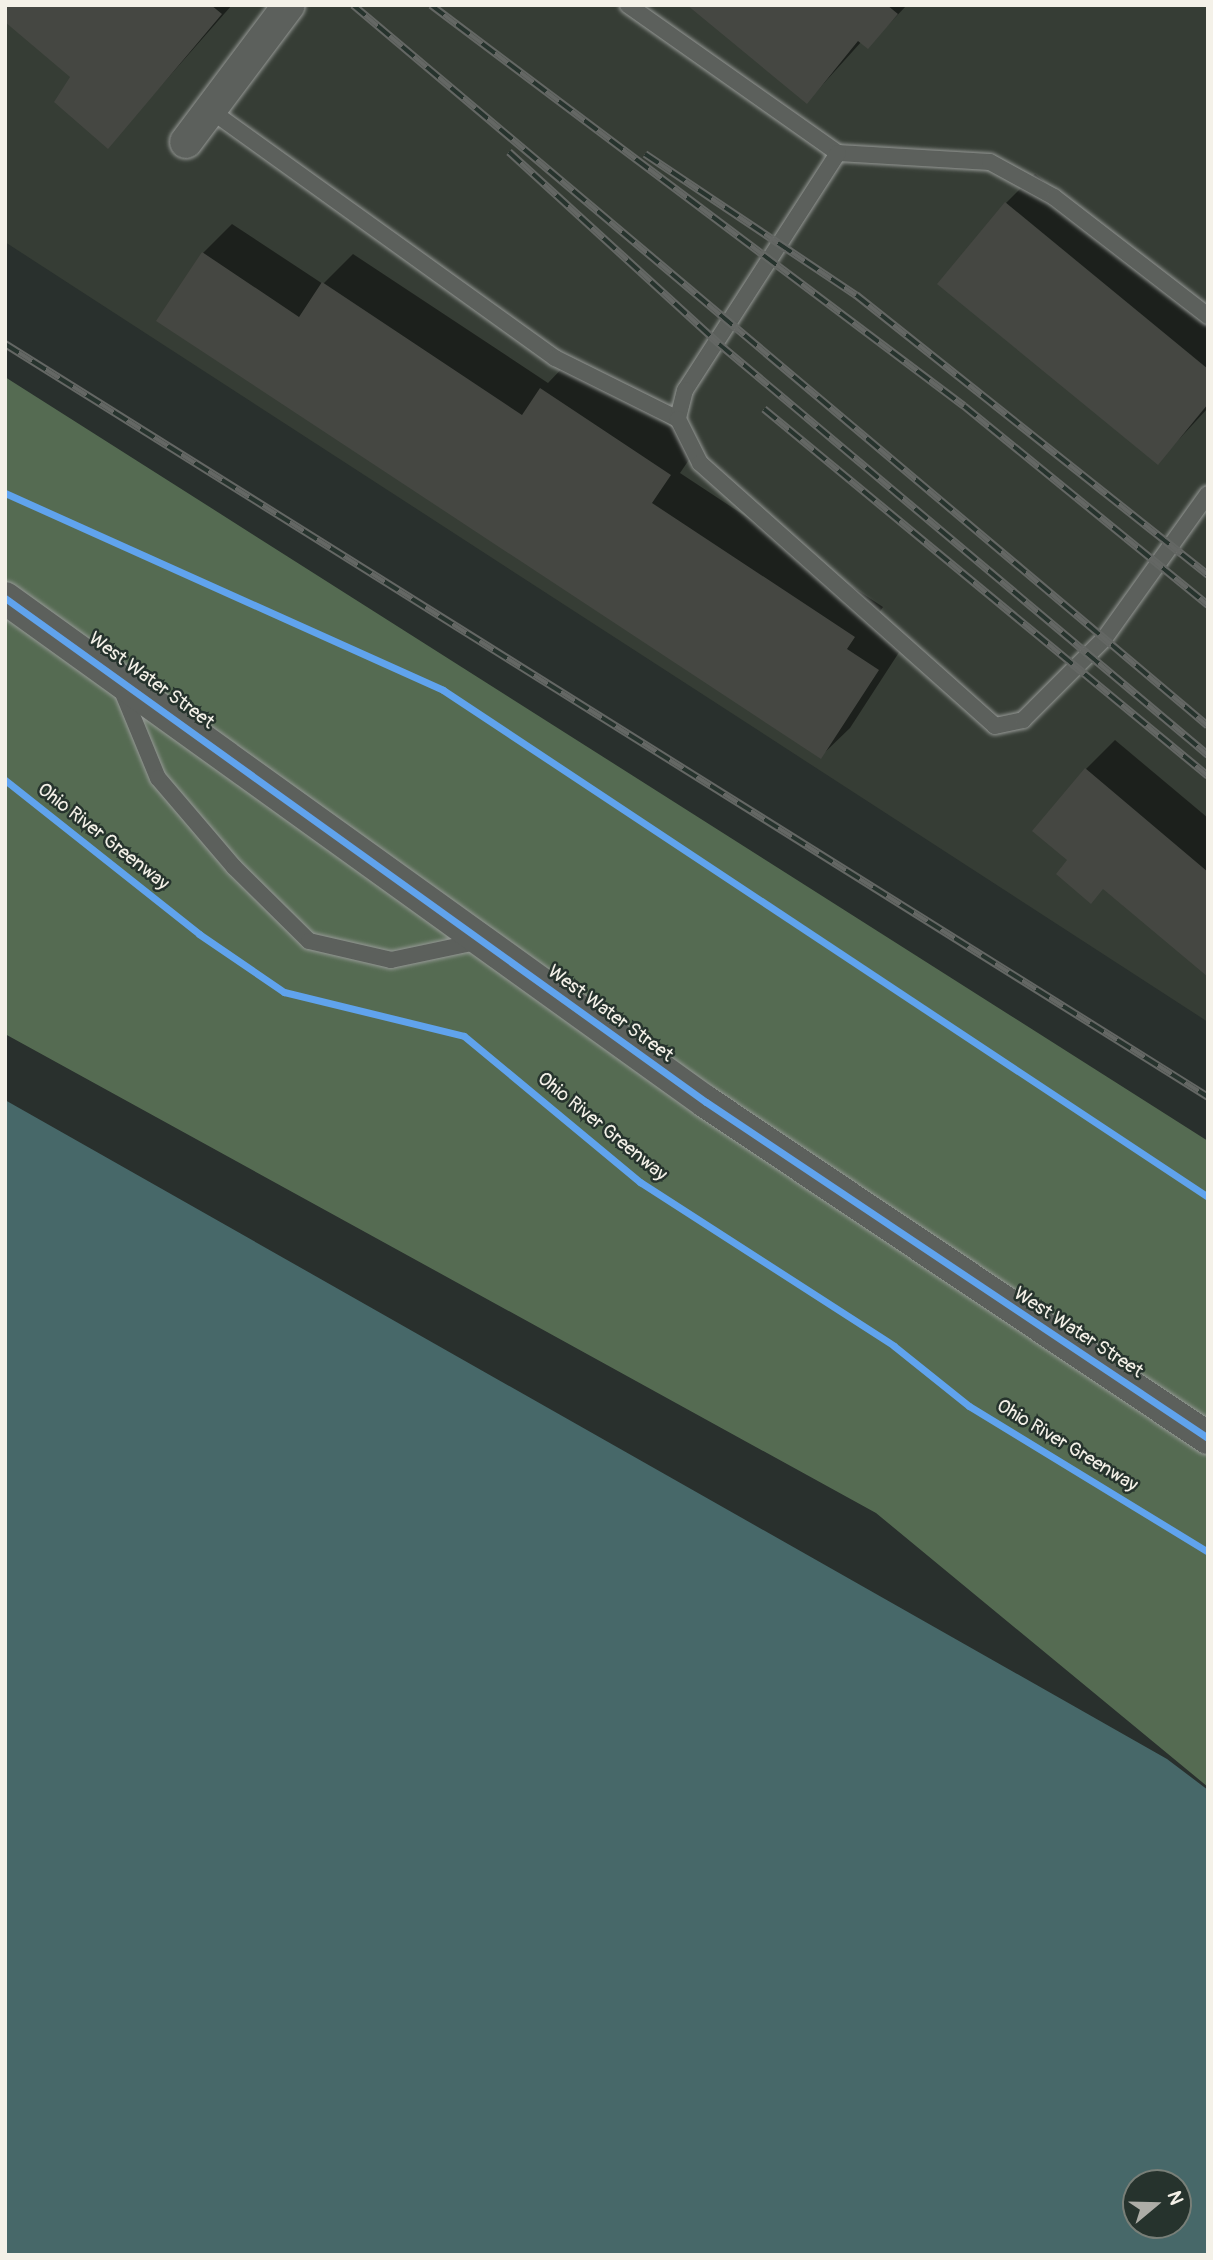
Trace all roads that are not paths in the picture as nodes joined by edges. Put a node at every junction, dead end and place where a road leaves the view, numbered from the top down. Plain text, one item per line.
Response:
1 (289, 5) edge
2 (628, 5) edge
3 (210, 110) junction
4 (186, 142) dead end
5 (838, 153) junction
6 (1208, 316) edge
7 (678, 419) junction
8 (1208, 494) edge
9 (5, 598) edge
10 (115, 674) junction
11 (481, 941) junction
12 (1208, 1438) edge

1 - 3 street
2 - 5 lane
3 - 4 street
3 - 7 lane
5 - 6 lane
5 - 7 lane
7 - 8 lane
9 - 10 street, West Water Street
10 - 11 street, West Water Street
10 - 11 lane
11 - 12 street, West Water Street

